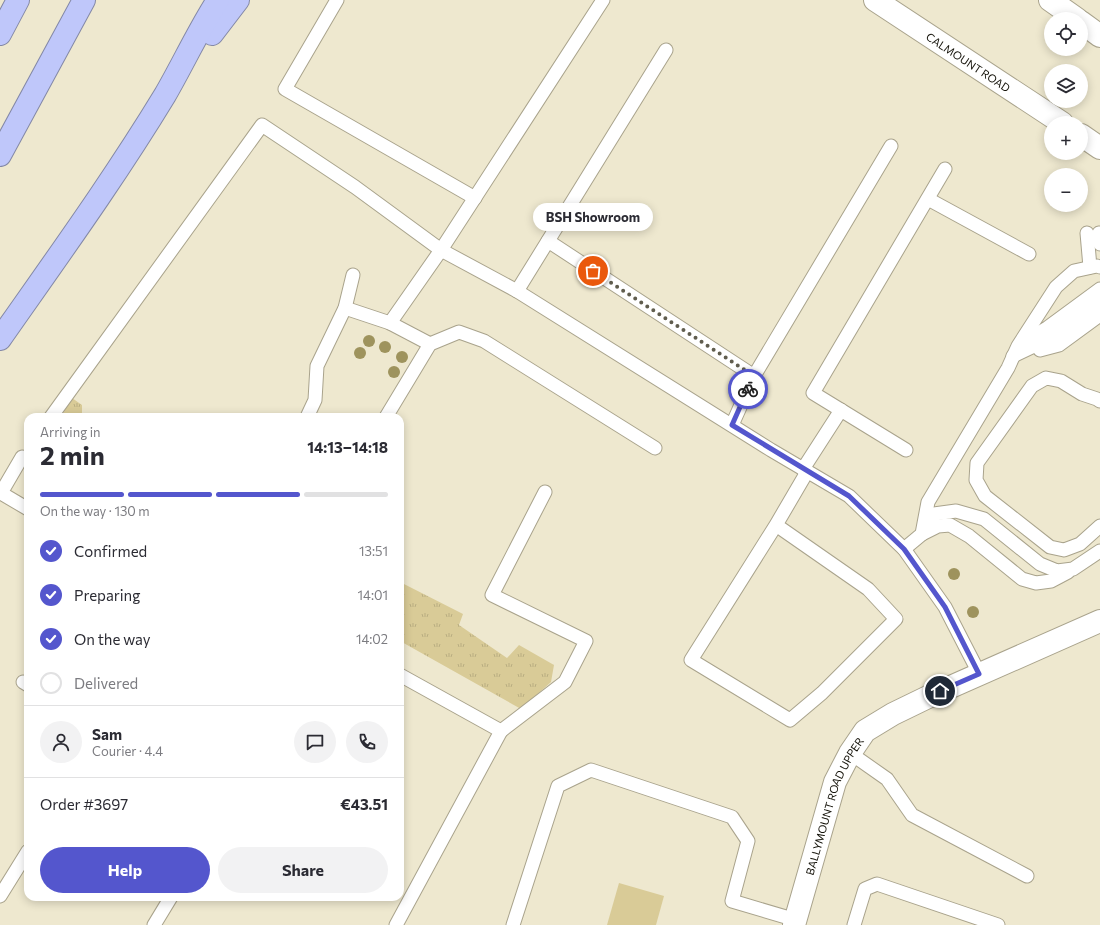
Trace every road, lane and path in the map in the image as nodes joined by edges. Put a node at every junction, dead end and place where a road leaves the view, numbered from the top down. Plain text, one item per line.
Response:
1 (18, 0) edge
2 (84, 0) edge
3 (218, 0) edge
4 (238, 0) edge
5 (337, 0) edge
6 (603, 0) edge
7 (875, 0) edge
8 (1050, 0) edge
9 (1067, 12) edge
10 (1088, 27) edge
11 (0, 34) edge
12 (1100, 36) edge
13 (666, 50) dead end
14 (165, 95) junction
15 (1051, 116) edge
16 (1088, 140) edge
17 (891, 146) dead end
18 (1100, 148) edge
19 (0, 155) edge
20 (945, 170) dead end
21 (475, 198) junction
22 (928, 199) junction
23 (1095, 237) edge
24 (548, 241) junction
25 (441, 250) junction
26 (1029, 254) dead end
27 (1095, 267) edge
28 (353, 275) dead end
29 (1100, 289) edge
30 (517, 291) junction
31 (1100, 302) edge
32 (345, 308) junction
33 (1100, 315) edge
34 (390, 323) junction
35 (0, 339) edge
36 (430, 344) junction
37 (1015, 351) junction
38 (754, 376) junction
39 (1099, 399) edge
40 (841, 410) junction
41 (54, 413) edge
42 (309, 413) edge
43 (388, 413) edge
44 (732, 425) junction
45 (655, 448) dead end
46 (906, 450) dead end
47 (24, 458) edge
48 (805, 470) junction
49 (545, 492) dead end
50 (1, 493) edge
51 (24, 507) edge
52 (776, 525) junction
53 (1100, 526) edge
54 (922, 534) junction
55 (904, 549) junction
56 (1100, 551) edge
57 (1073, 569) junction
58 (1100, 621) edge
59 (979, 674) junction
60 (404, 677) edge
61 (501, 731) junction
62 (850, 753) junction
63 (24, 857) edge
64 (1026, 876) dead end
65 (0, 896) edge
66 (169, 901) edge
67 (795, 922) edge
68 (154, 925) edge
69 (396, 925) edge
70 (513, 925) edge
71 (854, 925) edge
72 (998, 925) edge

1 - 11 highway
2 - 19 highway
3 - 14 highway
4 - 14 highway
5 - 21 lane
6 - 21 lane
7 - 15 street, CALMOUNT ROAD
8 - 9 street
10 - 12 street
13 - 24 lane
14 - 35 highway
16 - 18 street
17 - 38 lane
20 - 22 lane
21 - 25 lane
22 - 26 lane
22 - 40 lane
23 - 27 lane
24 - 30 lane
24 - 38 lane
25 - 30 lane
25 - 34 lane
25 - 41 lane
27 - 37 lane
28 - 32 lane
29 - 37 lane
30 - 44 lane
31 - 37 lane
32 - 34 lane
32 - 42 lane
33 - 37 lane
34 - 36 lane
36 - 43 lane
36 - 45 lane
37 - 54 lane
38 - 44 lane
39 - 53 lane
40 - 46 lane
40 - 48 lane
44 - 48 lane
47 - 50 lane
48 - 52 lane
48 - 55 lane
49 - 61 lane
50 - 51 lane
52 - 52 lane
54 - 55 lane
54 - 57 lane
54 - 57 lane
55 - 59 lane
56 - 57 lane
58 - 59 street, BALLYMOUNT ROAD UPPER
59 - 62 street, BALLYMOUNT ROAD UPPER
60 - 61 lane
61 - 69 lane
62 - 64 lane
62 - 67 street, BALLYMOUNT ROAD UPPER
63 - 65 lane
66 - 68 lane
67 - 70 lane
71 - 72 lane

